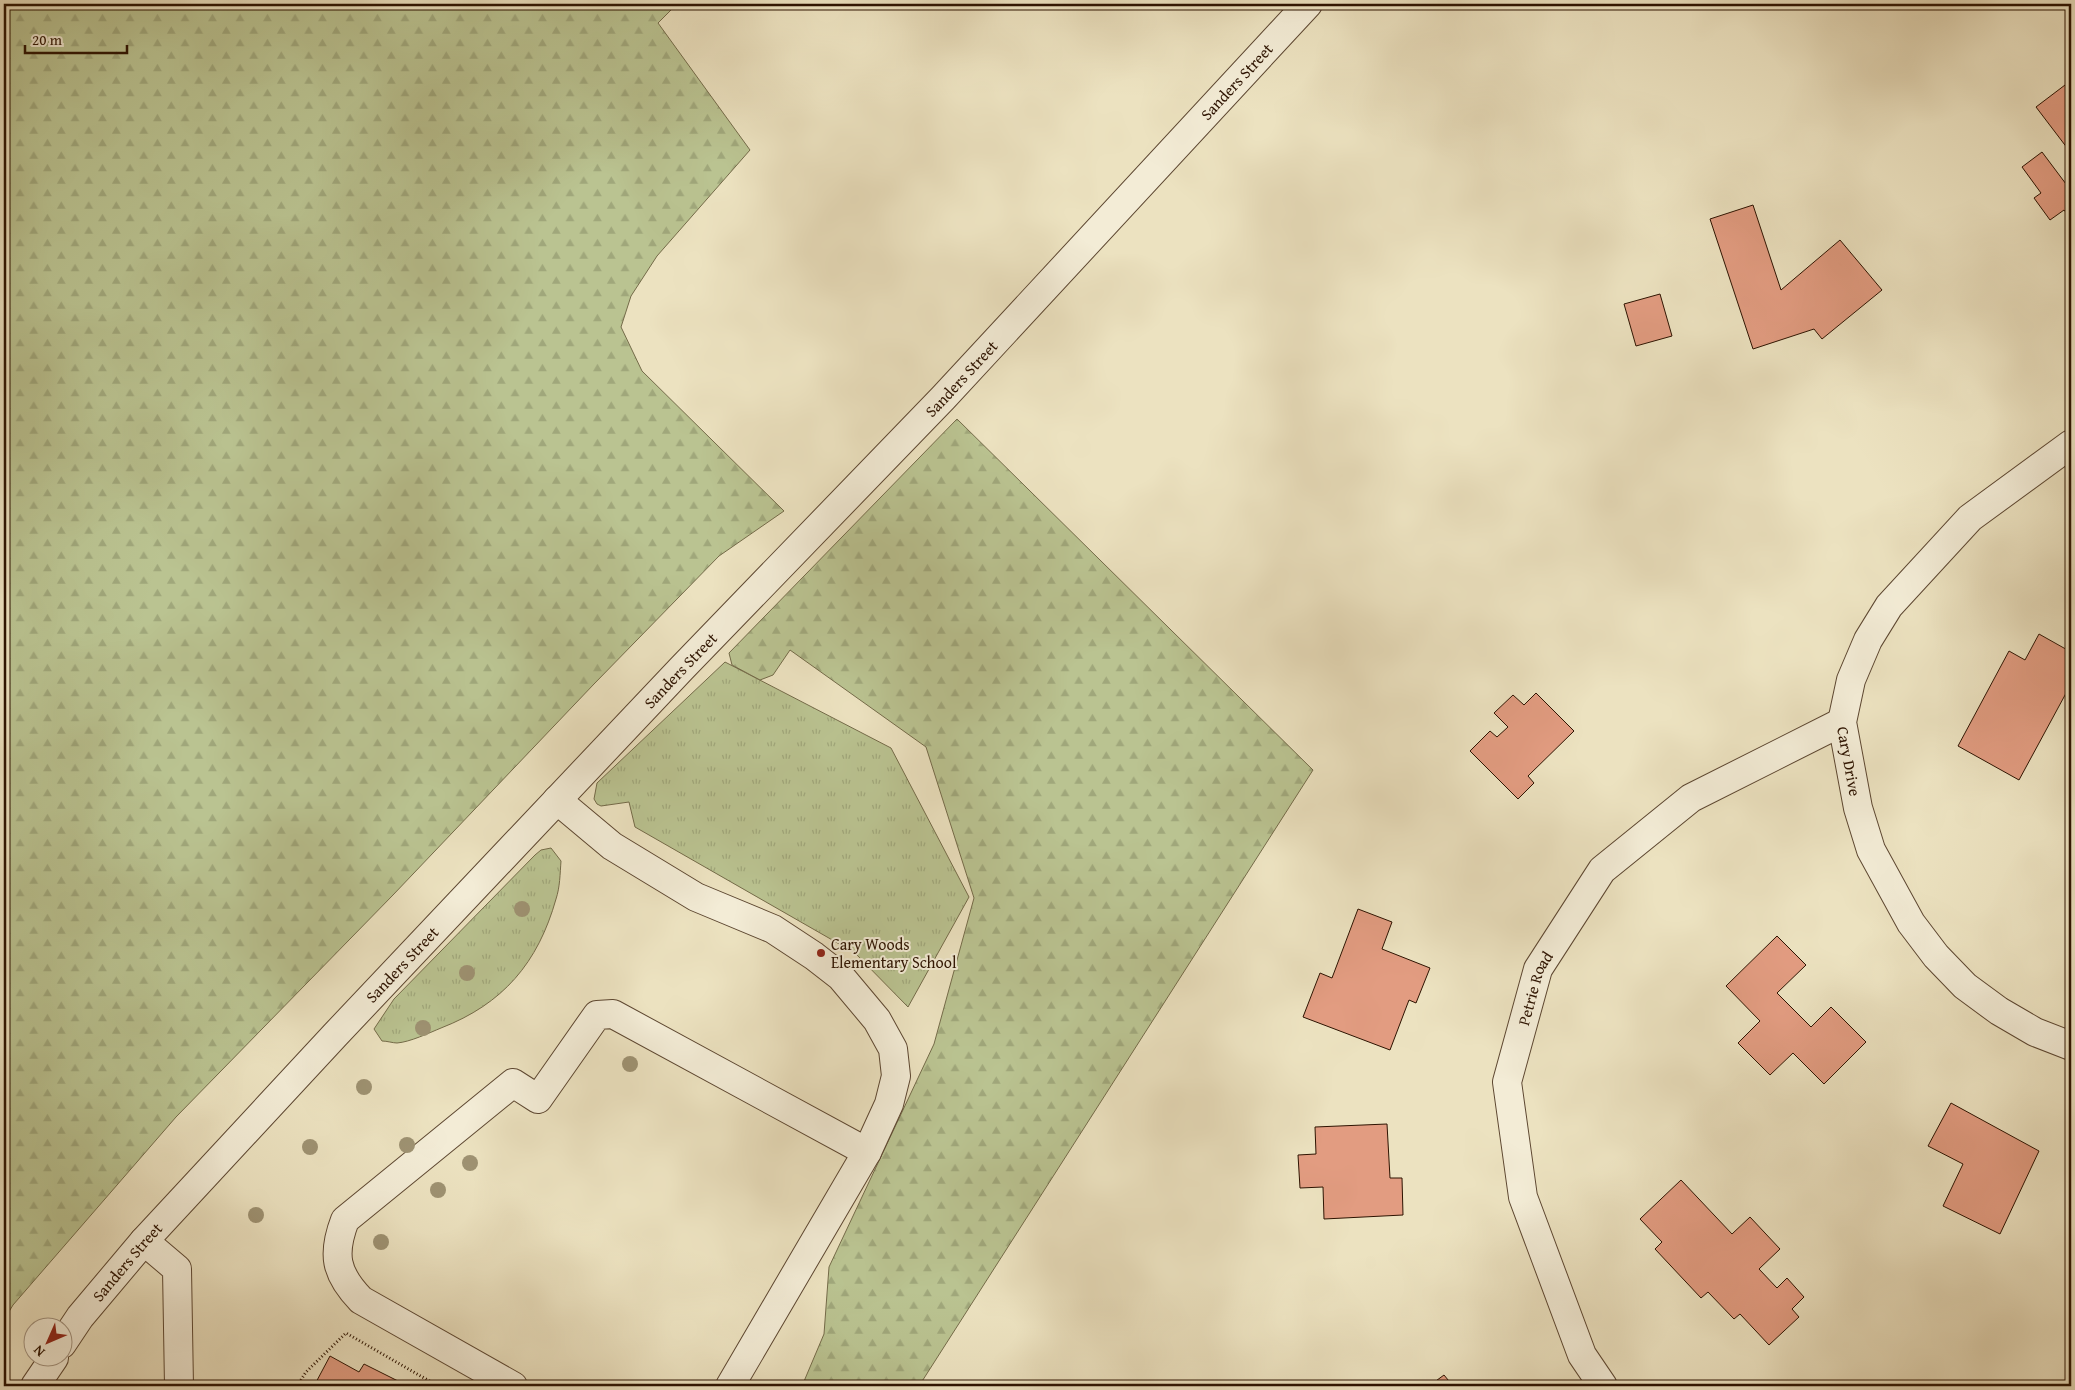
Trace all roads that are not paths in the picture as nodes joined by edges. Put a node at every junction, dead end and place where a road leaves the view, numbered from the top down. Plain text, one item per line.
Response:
1 (1308, 4) edge
2 (2071, 444) edge
3 (1842, 722) junction
4 (558, 800) junction
5 (2071, 1046) edge
6 (867, 1152) junction
7 (144, 1241) junction
8 (72, 1329) edge
9 (47, 1368) edge
10 (35, 1386) edge
11 (179, 1386) edge
12 (512, 1386) edge
13 (730, 1386) edge
14 (1603, 1386) edge

1 - 4 street, Sanders Street
2 - 3 street, Cary Drive
3 - 5 street, Cary Drive
3 - 14 street, Petrie Road
4 - 6 street
4 - 7 street, Sanders Street
6 - 12 street
6 - 13 street
7 - 8 street, Sanders Street
7 - 11 street
9 - 10 street

